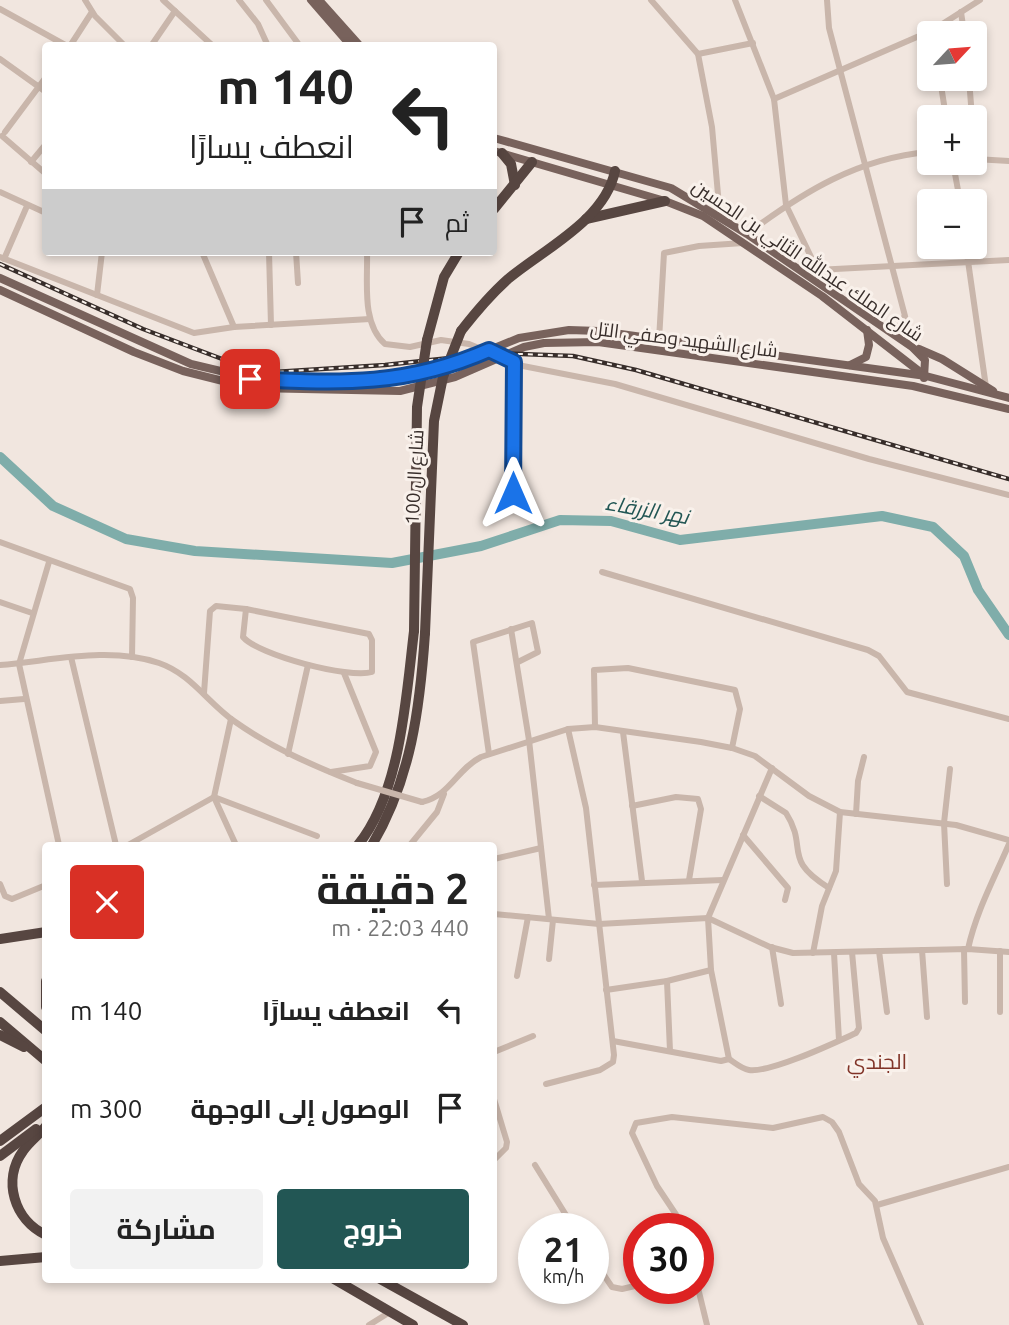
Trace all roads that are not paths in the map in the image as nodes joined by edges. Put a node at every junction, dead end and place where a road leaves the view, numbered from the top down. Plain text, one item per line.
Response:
1 (85, 0) edge
2 (163, 0) edge
3 (239, 0) edge
4 (266, 0) edge
5 (311, 0) edge
6 (319, 0) edge
7 (652, 0) edge
8 (736, 0) edge
9 (827, 0) edge
10 (980, 0) edge
11 (0, 9) edge
12 (175, 10) junction
13 (92, 12) junction
14 (961, 12) junction
15 (948, 21) edge
16 (962, 21) edge
17 (917, 39) edge
18 (61, 42) edge
19 (71, 42) edge
20 (121, 42) edge
21 (154, 42) edge
22 (209, 42) edge
23 (265, 42) edge
24 (297, 42) edge
25 (348, 42) edge
26 (356, 42) edge
27 (753, 43) junction
28 (698, 54) junction
29 (0, 59) edge
30 (840, 70) junction
31 (42, 81) edge
32 (39, 85) junction
33 (42, 88) edge
34 (774, 99) junction
35 (2, 133) edge
36 (497, 139) edge
37 (42, 149) edge
38 (536, 150) junction
39 (498, 152) edge
40 (917, 154) edge
41 (987, 160) edge
42 (1009, 161) edge
43 (31, 162) junction
44 (532, 162) junction
45 (866, 163) junction
46 (615, 170) junction
47 (42, 171) edge
48 (515, 185) junction
49 (612, 186) junction
50 (0, 192) edge
51 (665, 201) junction
52 (786, 205) junction
53 (27, 206) junction
54 (497, 206) edge
55 (42, 212) edge
56 (720, 217) junction
57 (585, 219) junction
58 (746, 239) junction
59 (102, 256) edge
60 (204, 256) edge
61 (269, 256) edge
62 (296, 256) edge
63 (367, 256) edge
64 (457, 256) edge
65 (2, 258) edge
66 (1009, 260) edge
67 (968, 261) junction
68 (891, 266) junction
69 (816, 270) junction
70 (0, 278) edge
71 (298, 284) dead end
72 (827, 289) junction
73 (0, 290) edge
74 (97, 295) junction
75 (905, 316) junction
76 (370, 320) junction
77 (271, 325) junction
78 (234, 327) junction
79 (867, 330) junction
80 (894, 334) junction
81 (659, 340) junction
82 (911, 346) junction
83 (489, 350) junction
84 (500, 356) junction
85 (514, 362) junction
86 (845, 367) junction
87 (926, 376) junction
88 (913, 386) junction
89 (986, 387) junction
90 (942, 391) junction
91 (998, 395) junction
92 (1009, 398) edge
93 (1009, 410) edge
94 (513, 493) dead end
95 (1009, 495) edge
96 (0, 542) edge
97 (49, 562) junction
98 (601, 572) dead end
99 (0, 602) edge
100 (246, 609) junction
101 (32, 613) junction
102 (511, 629) junction
103 (71, 657) junction
104 (132, 657) junction
105 (518, 662) junction
106 (19, 664) junction
107 (0, 665) edge
108 (308, 665) junction
109 (344, 673) junction
110 (204, 693) junction
111 (24, 699) junction
112 (0, 701) edge
113 (231, 719) junction
114 (1009, 719) edge
115 (596, 727) junction
116 (568, 729) junction
117 (624, 732) junction
118 (529, 740) junction
119 (732, 748) junction
120 (288, 754) junction
121 (489, 754) junction
122 (864, 757) dead end
123 (772, 768) junction
124 (950, 769) dead end
125 (329, 772) junction
126 (445, 793) junction
127 (759, 796) junction
128 (215, 797) junction
129 (632, 806) junction
130 (840, 811) junction
131 (856, 814) junction
132 (944, 823) junction
133 (743, 835) junction
134 (317, 836) dead end
135 (142, 838) junction
136 (58, 842) edge
137 (115, 842) edge
138 (134, 842) edge
139 (144, 842) edge
140 (235, 842) edge
141 (360, 842) edge
142 (374, 842) edge
143 (413, 842) edge
144 (1009, 842) edge
145 (541, 848) junction
146 (497, 858) edge
147 (690, 880) junction
148 (723, 880) junction
149 (642, 881) junction
150 (0, 884) edge
151 (947, 884) dead end
152 (594, 885) junction
153 (42, 887) edge
154 (829, 888) junction
155 (785, 901) dead end
156 (497, 914) edge
157 (528, 917) junction
158 (708, 918) junction
159 (551, 920) junction
160 (599, 923) junction
161 (42, 933) edge
162 (0, 939) edge
163 (772, 947) junction
164 (966, 949) junction
165 (922, 950) junction
166 (879, 951) junction
167 (1000, 951) junction
168 (852, 952) junction
169 (1009, 952) edge
170 (813, 953) junction
171 (834, 953) junction
172 (549, 959) dead end
173 (711, 970) junction
174 (517, 976) dead end
175 (667, 981) junction
176 (606, 990) junction
177 (0, 992) edge
178 (965, 1002) dead end
179 (781, 1004) dead end
180 (887, 1012) dead end
181 (1000, 1012) dead end
182 (927, 1017) dead end
183 (0, 1022) edge
184 (42, 1028) edge
185 (0, 1035) edge
186 (533, 1035) dead end
187 (839, 1040) junction
188 (613, 1041) junction
189 (34, 1051) junction
190 (497, 1051) edge
191 (670, 1051) junction
192 (42, 1058) edge
193 (729, 1059) junction
194 (546, 1084) dead end
195 (42, 1110) edge
196 (497, 1114) edge
197 (29, 1120) junction
198 (42, 1127) edge
199 (42, 1128) edge
200 (0, 1131) edge
201 (0, 1141) edge
202 (0, 1156) edge
203 (497, 1157) edge
204 (535, 1165) dead end
205 (1009, 1167) edge
206 (877, 1205) junction
207 (565, 1213) edge
208 (675, 1213) edge
209 (42, 1233) edge
210 (42, 1257) edge
211 (0, 1261) edge
212 (341, 1283) edge
213 (387, 1283) edge
214 (702, 1304) edge
215 (390, 1312) junction
216 (369, 1325) edge
217 (413, 1325) edge
218 (463, 1325) edge
219 (707, 1325) edge
220 (921, 1325) edge

1 - 13 street
2 - 12 street
3 - 23 street
4 - 24 street
5 - 25 main road
6 - 26 main road
7 - 28 street
8 - 27 street
9 - 30 street
10 - 14 street
11 - 18 street
12 - 21 street
12 - 22 street
13 - 19 street
13 - 20 street
14 - 15 street
14 - 16 street
17 - 30 street
27 - 28 street
27 - 34 street
28 - 56 street
29 - 32 street
30 - 34 street
30 - 45 street
31 - 32 street
32 - 33 street
32 - 35 street
34 - 52 street
35 - 43 street
36 - 38 main road, شارع الملك عبدالله الثاني بن الحسين
37 - 43 street
38 - 44 main road
38 - 46 main road, شارع الملك عبدالله الثاني بن الحسين
39 - 44 main road, شارع الملك عبدالله الثاني بن الحسين
39 - 48 highway
40 - 45 street
41 - 42 street
43 - 47 street
44 - 48 highway
44 - 49 main road, شارع الملك عبدالله الثاني بن الحسين
45 - 52 street
45 - 68 street
46 - 49 highway, شارع ال 100
46 - 56 main road, شارع الملك عبدالله الثاني بن الحسين
48 - 54 highway
49 - 51 main road, شارع الملك عبدالله الثاني بن الحسين
49 - 57 highway, شارع ال 100
50 - 53 street
51 - 57 highway
51 - 58 main road, شارع الملك عبدالله الثاني بن الحسين
52 - 58 street
52 - 69 street
53 - 55 street
53 - 65 street
56 - 58 main road, شارع الملك عبدالله الثاني بن الحسين
57 - 142 highway, شارع ال 100, bridge
58 - 72 main road, شارع الملك عبدالله الثاني بن الحسين
58 - 79 main road, شارع الملك عبدالله الثاني بن الحسين
58 - 81 street
59 - 74 street
60 - 78 street
61 - 77 street
62 - 71 street
63 - 76 street
64 - 141 highway, شارع ال 100, bridge
65 - 74 street
66 - 67 street
67 - 68 street
67 - 89 street
68 - 69 street
68 - 75 street
69 - 72 street
70 - 83 main road, شارع الشهيد وصفي التل
72 - 80 main road, شارع الملك عبدالله الثاني بن الحسين
73 - 84 main road, شارع الشهيد وصفي التل
74 - 78 street
75 - 80 street
75 - 82 street
76 - 77 street
76 - 83 street
77 - 78 street
79 - 86 main road
79 - 87 main road, شارع الملك عبدالله الثاني بن الحسين
80 - 82 main road, شارع الملك عبدالله الثاني بن الحسين
81 - 83 main road, شارع الشهيد وصفي التل
81 - 86 main road, شارع الشهيد وصفي التل
82 - 87 main road, شارع الملك عبدالله الثاني بن الحسين
82 - 89 main road
83 - 84 street
84 - 85 street
84 - 88 main road, شارع الشهيد وصفي التل
85 - 94 street
85 - 95 street
86 - 87 main road, شارع الشهيد وصفي التل
87 - 88 main road
87 - 90 main road, شارع الملك عبدالله الثاني بن الحسين
87 - 91 main road, شارع الشهيد وصفي التل
88 - 90 main road, شارع الشهيد وصفي التل
89 - 91 main road
90 - 93 main road, شارع الشهيد وصفي التل
91 - 92 main road, شارع الشهيد وصفي التل
96 - 97 street
97 - 101 street
97 - 104 street
98 - 114 street
99 - 101 street
100 - 108 street
100 - 109 street
100 - 110 street
101 - 106 street
102 - 105 street
102 - 105 street
102 - 121 street
103 - 104 street
103 - 106 street
103 - 137 street
104 - 110 street
105 - 118 street
106 - 107 street
106 - 111 street
108 - 109 street
108 - 120 street
109 - 125 street
110 - 113 street
111 - 112 street
111 - 136 street
113 - 120 street
113 - 128 street
115 - 116 street
115 - 117 street
115 - 119 street
116 - 118 street
116 - 152 street
117 - 119 street
117 - 129 street
118 - 121 street
118 - 145 street
119 - 123 street
120 - 125 street
121 - 126 street
122 - 131 street
123 - 127 street
123 - 130 street
124 - 132 street
125 - 126 street, bridge
126 - 143 street
127 - 133 street
127 - 154 street
128 - 134 street
128 - 135 street
128 - 140 street
129 - 147 street
129 - 149 street
130 - 131 street
130 - 154 street
131 - 132 street
132 - 144 street
132 - 151 street
133 - 148 street
133 - 155 street
135 - 138 street
135 - 139 street
144 - 164 street
145 - 146 street
145 - 159 street
147 - 148 street
147 - 149 street
148 - 158 street
149 - 152 street
150 - 153 street
152 - 160 street
154 - 170 street
156 - 157 street
157 - 159 street
157 - 174 street
158 - 160 street
158 - 163 street
158 - 173 street
159 - 160 street
159 - 172 street
160 - 176 street
161 - 162 highway
163 - 170 street
163 - 179 street
164 - 165 street
164 - 167 street
164 - 178 street
165 - 166 street
165 - 182 street
166 - 168 street
166 - 180 street
167 - 169 street
167 - 181 street
168 - 171 street
168 - 187 street
170 - 171 street
171 - 187 street
173 - 175 street
173 - 193 street
175 - 176 street
175 - 191 street
176 - 188 street
177 - 184 highway
183 - 189 highway
185 - 189 highway
186 - 190 street
187 - 193 street
188 - 191 street
188 - 194 street
189 - 192 highway
191 - 193 street
195 - 197 highway
196 - 203 street
197 - 200 highway
197 - 201 highway
198 - 202 highway
199 - 209 highway
204 - 207 street
205 - 206 street
206 - 208 street
206 - 220 street
210 - 211 highway
212 - 215 highway
213 - 218 highway
214 - 219 street
215 - 216 street
215 - 217 highway

